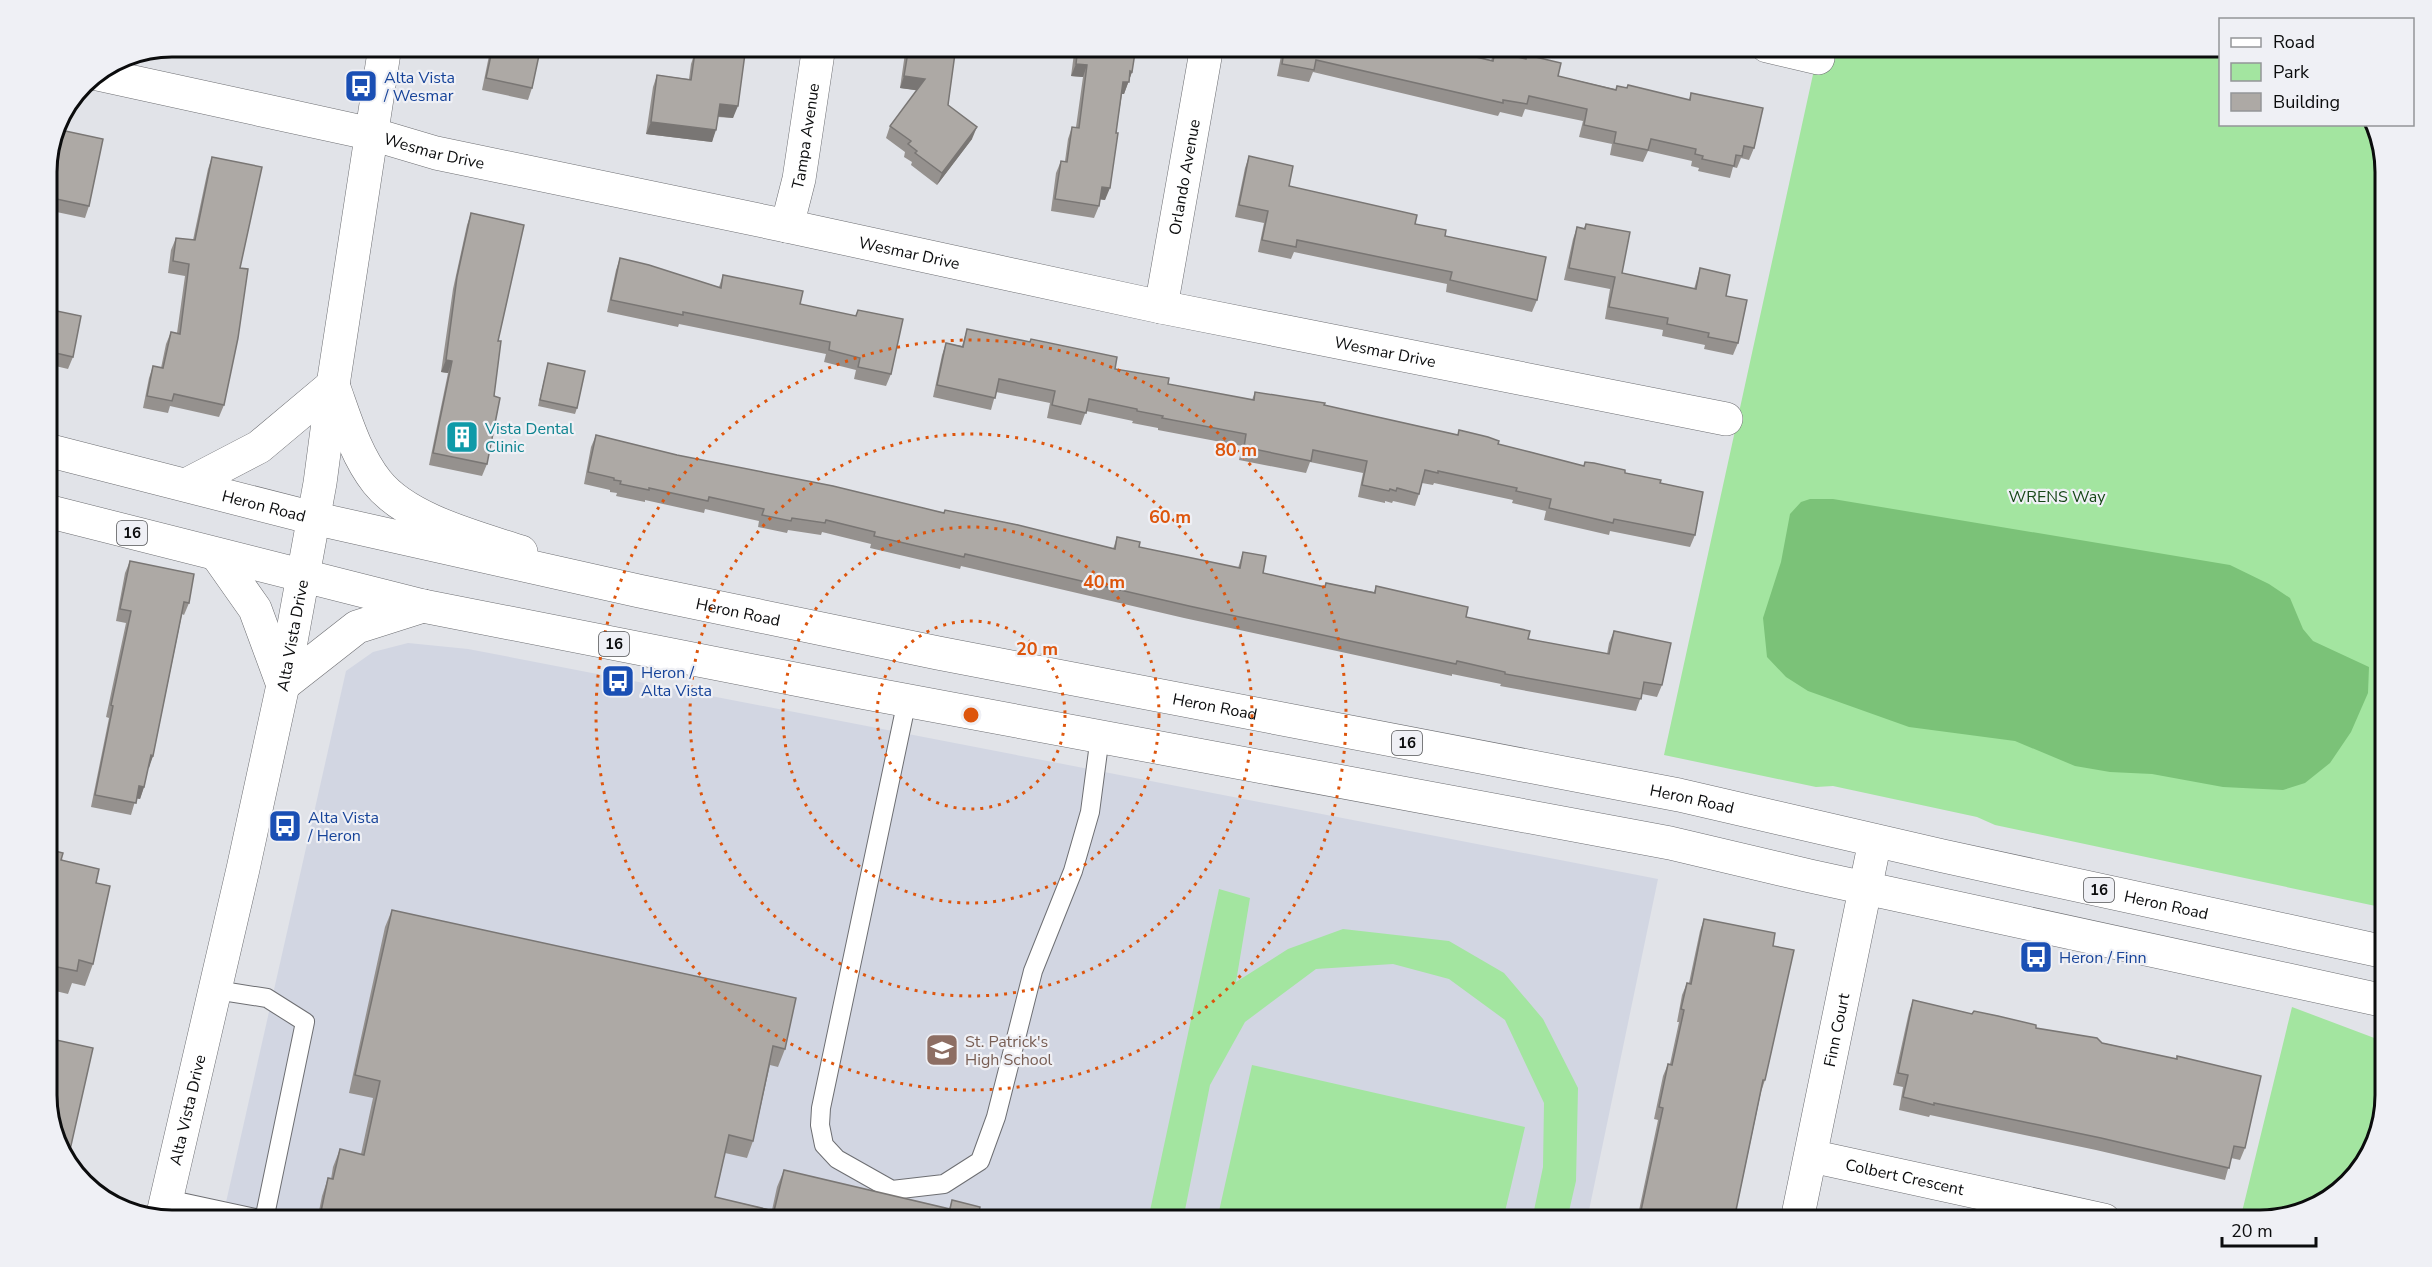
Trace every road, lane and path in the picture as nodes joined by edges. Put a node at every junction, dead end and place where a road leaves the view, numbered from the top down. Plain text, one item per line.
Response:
1 (384, 57) edge
2 (817, 57) edge
3 (1205, 57) edge
4 (1814, 57) edge
5 (1818, 58) dead end
6 (108, 76) edge
7 (372, 134) junction
8 (787, 226) junction
9 (1161, 307) junction
10 (333, 385) junction
11 (1726, 419) dead end
12 (57, 452) edge
13 (188, 484) junction
14 (57, 514) edge
15 (313, 518) junction
16 (216, 555) junction
17 (302, 574) junction
18 (639, 591) junction
19 (423, 606) junction
20 (283, 685) junction
21 (906, 700) junction
22 (1100, 736) junction
23 (1875, 841) junction
24 (1866, 887) junction
25 (2375, 950) edge
26 (216, 990) junction
27 (2375, 999) edge
28 (1811, 1156) junction
29 (165, 1208) edge
30 (182, 1210) edge
31 (266, 1210) edge
32 (1799, 1210) edge
33 (2054, 1210) edge

1 - 7 main road, Alta Vista Drive
2 - 8 main road, Tampa Avenue
3 - 9 main road, Orlando Avenue
4 - 5 main road
6 - 7 main road, Wesmar Drive
7 - 8 main road, Wesmar Drive
7 - 10 main road, Alta Vista Drive
8 - 9 main road, Wesmar Drive
9 - 11 main road, Wesmar Drive
10 - 13 main road
10 - 15 main road, Alta Vista Drive
10 - 18 main road
12 - 13 main road, Heron Road / 16
13 - 15 main road, Heron Road / 16
14 - 16 main road, 16
15 - 17 main road, Alta Vista Drive
15 - 18 main road, Heron Road / 16
16 - 17 main road, 16
16 - 20 main road
17 - 19 main road, 16
17 - 20 main road, Alta Vista Drive
18 - 23 main road, Heron Road / 16
19 - 20 main road
19 - 21 main road, 16
20 - 26 main road, Alta Vista Drive
21 - 22 main road, 16
21 - 22 lane
22 - 24 main road, 16
23 - 24 main road, Finn Court
23 - 25 main road, Heron Road / 16
24 - 27 main road, 16
24 - 28 main road, Finn Court
26 - 29 main road, Alta Vista Drive
26 - 31 lane
28 - 32 main road, Finn Court
28 - 33 main road, Colbert Crescent
29 - 30 lane

